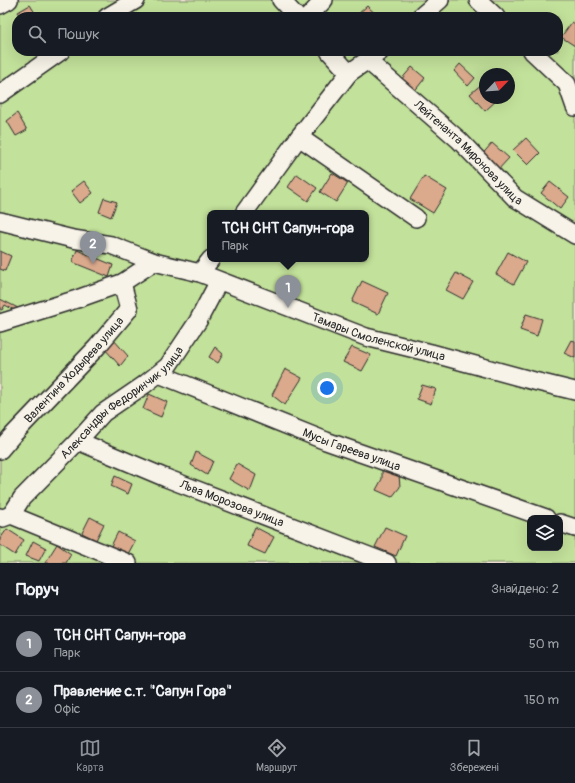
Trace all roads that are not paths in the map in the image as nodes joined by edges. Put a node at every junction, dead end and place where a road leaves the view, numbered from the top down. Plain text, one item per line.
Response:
1 (8, 0) edge
2 (136, 0) edge
3 (281, 0) edge
4 (324, 0) edge
5 (440, 0) edge
6 (478, 0) edge
7 (0, 5) edge
8 (116, 12) edge
9 (292, 12) edge
10 (313, 12) edge
11 (426, 12) edge
12 (491, 12) edge
13 (54, 56) edge
14 (334, 56) edge
15 (375, 56) edge
16 (537, 56) edge
17 (349, 73) junction
18 (0, 94) edge
19 (575, 107) edge
20 (299, 137) junction
21 (246, 210) edge
22 (416, 218) dead end
23 (0, 221) edge
24 (575, 235) edge
25 (154, 262) junction
26 (209, 262) edge
27 (200, 273) junction
28 (219, 281) junction
29 (122, 283) junction
30 (0, 323) edge
31 (159, 374) junction
32 (575, 391) edge
33 (78, 441) junction
34 (0, 450) edge
35 (537, 515) edge
36 (5, 516) edge
37 (563, 524) edge
38 (575, 528) edge
39 (128, 563) edge
40 (387, 563) edge

1 - 7 lane
2 - 8 lane
3 - 9 lane
4 - 10 lane
5 - 11 lane
6 - 12 lane
13 - 18 lane
14 - 17 lane
15 - 17 lane
15 - 24 lane, Лейтенанта Миронова улица
16 - 19 lane
17 - 20 lane
20 - 21 lane
20 - 22 lane
23 - 25 lane, Тамары Смоленской улица
25 - 27 lane, Тамары Смоленской улица
25 - 29 lane
26 - 27 lane
27 - 28 lane, Тамары Смоленской улица
28 - 31 lane, Александры Федоринчик улица
28 - 32 lane, Тамары Смоленской улица
29 - 30 lane
29 - 34 lane, Валентина Ходырева улица
31 - 33 lane, Александры Федоринчик улица
31 - 35 lane, Мусы Гареева улица
33 - 36 lane, Александры Федоринчик улица
33 - 40 lane, Льва Морозова улица
36 - 39 lane
37 - 38 lane

